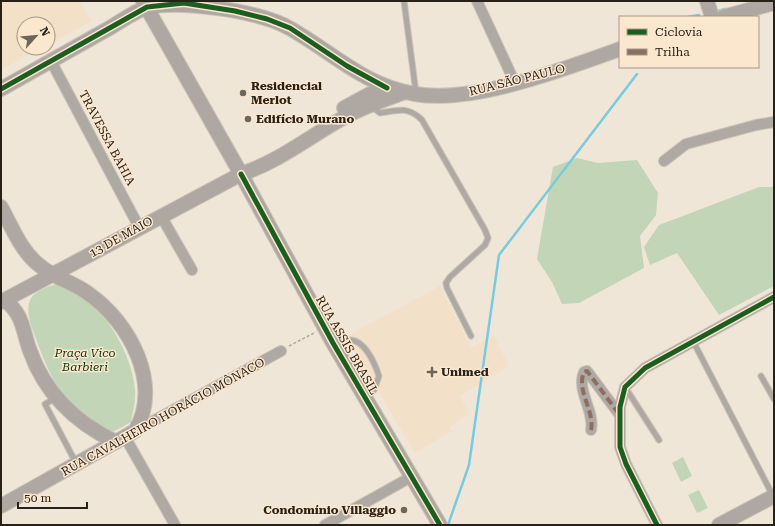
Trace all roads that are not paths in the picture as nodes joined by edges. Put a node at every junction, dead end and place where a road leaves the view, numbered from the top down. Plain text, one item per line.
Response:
1 (404, 1) edge
2 (477, 1) edge
3 (707, 1) edge
4 (774, 3) edge
5 (145, 4) edge
6 (712, 16) edge
7 (727, 16) edge
8 (619, 50) edge
9 (51, 61) junction
10 (515, 83) junction
11 (378, 86) junction
12 (1, 89) edge
13 (411, 93) junction
14 (370, 106) junction
15 (343, 118) junction
16 (774, 122) edge
17 (664, 161) dead end
18 (241, 174) junction
19 (1, 207) edge
20 (161, 216) junction
21 (139, 227) junction
22 (26, 252) junction
23 (192, 270) dead end
24 (54, 274) junction
25 (28, 287) junction
26 (774, 297) edge
27 (3, 301) edge
28 (471, 336) dead end
29 (693, 340) junction
30 (333, 343) junction
31 (281, 351) road end
32 (762, 376) dead end
33 (625, 387) junction
34 (366, 398) junction
35 (774, 399) edge
36 (47, 403) junction
37 (619, 414) junction
38 (591, 430) dead end
39 (125, 436) junction
40 (660, 440) dead end
41 (76, 464) junction
42 (412, 477) junction
43 (774, 496) edge
44 (1, 506) edge
45 (175, 525) edge
46 (325, 525) edge
47 (440, 525) edge
48 (657, 525) edge
49 (719, 525) edge

1 - 13 lane
2 - 10 street
3 - 6 main road
4 - 7 main road
5 - 9 main road
5 - 11 main road
5 - 18 main road, RUA ASSIS BRASIL
8 - 10 main road, RUA SÃO PAULO
9 - 12 main road
9 - 21 street, TRAVESSA BAHIA
10 - 13 main road, RUA SÃO PAULO
11 - 13 main road, RUA SÃO PAULO
11 - 15 main road
11 - 18 main road, 13 DE MAIO
13 - 14 main road, 13 DE MAIO
14 - 15 main road, 13 DE MAIO
14 - 28 lane
15 - 18 main road, 13 DE MAIO
16 - 17 street
18 - 20 main road, 13 DE MAIO
18 - 30 main road, RUA ASSIS BRASIL
19 - 22 main road
20 - 21 main road, 13 DE MAIO
20 - 23 street
21 - 24 main road, 13 DE MAIO
22 - 24 main road
22 - 25 main road
24 - 25 main road, 13 DE MAIO
24 - 39 main road
25 - 27 main road, 13 DE MAIO
26 - 29 street
27 - 36 main road
29 - 33 street
29 - 43 lane
30 - 34 main road, RUA ASSIS BRASIL
30 - 34 lane
31 - 39 street, RUA CAVALHEIRO HORÁCIO MÔNACO
32 - 35 lane
33 - 37 street
33 - 40 lane
34 - 42 main road, RUA ASSIS BRASIL
36 - 39 main road
36 - 41 lane
37 - 38 street
37 - 48 street
39 - 41 main road, RUA CAVALHEIRO HORÁCIO MÔNACO
39 - 45 street
41 - 44 main road, RUA CAVALHEIRO HORÁCIO MÔNACO
42 - 46 street
42 - 47 main road, RUA ASSIS BRASIL
43 - 49 main road

